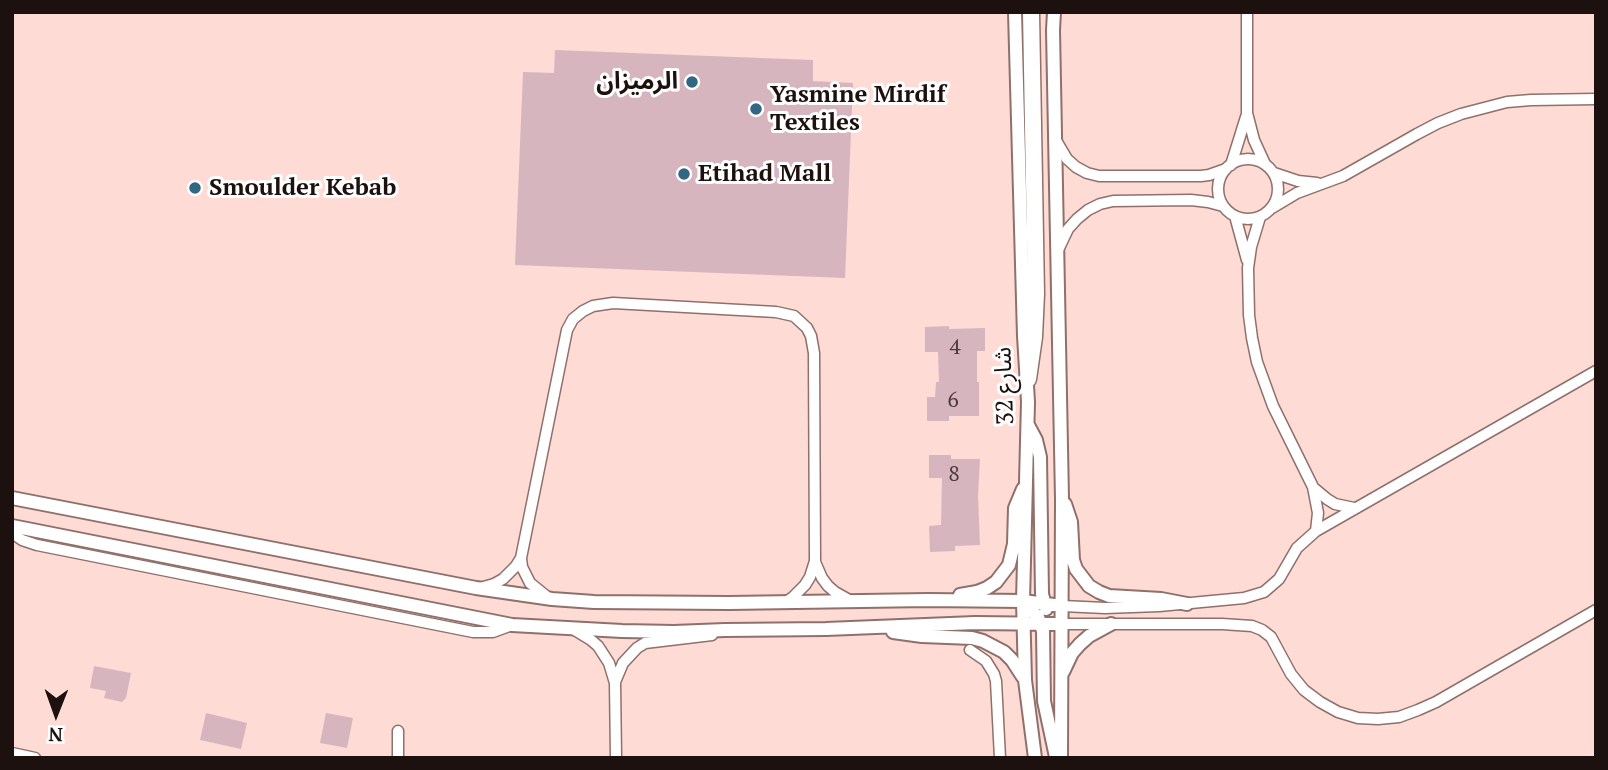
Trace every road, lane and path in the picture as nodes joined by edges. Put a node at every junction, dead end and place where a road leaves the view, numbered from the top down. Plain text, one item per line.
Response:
1 (1015, 12) edge
2 (1031, 12) edge
3 (1054, 12) edge
4 (1247, 12) edge
5 (1596, 99) edge
6 (1247, 113) junction
7 (1055, 137) junction
8 (1265, 164) junction
9 (1229, 167) junction
10 (1273, 173) junction
11 (1324, 183) junction
12 (1223, 206) junction
13 (1272, 208) junction
14 (1235, 216) junction
15 (1260, 217) junction
16 (1057, 253) junction
17 (1248, 268) junction
18 (1596, 371) edge
19 (1028, 379) junction
20 (1028, 425) junction
21 (1025, 485) junction
22 (1313, 487) junction
23 (12, 498) edge
24 (1062, 499) junction
25 (1354, 508) junction
26 (12, 526) edge
27 (1316, 531) junction
28 (12, 533) edge
29 (521, 558) junction
30 (815, 561) junction
31 (476, 588) junction
32 (552, 599) junction
33 (928, 600) junction
34 (851, 601) junction
35 (1023, 601) junction
36 (786, 602) junction
37 (1044, 603) junction
38 (1187, 604) junction
39 (1062, 606) junction
40 (1596, 610) edge
41 (1023, 623) junction
42 (1041, 623) junction
43 (1062, 624) junction
44 (1111, 624) junction
45 (512, 625) junction
46 (876, 627) junction
47 (570, 628) junction
48 (726, 630) junction
49 (970, 650) dead end
50 (1061, 675) junction
51 (1025, 680) junction
52 (615, 683) junction
53 (398, 731) dead end
54 (12, 753) edge
55 (35, 758) edge
56 (398, 758) edge
57 (616, 758) edge
58 (1000, 758) edge
59 (1035, 758) edge
60 (1058, 758) edge

1 - 19 street, شارع 32
2 - 19 highway
3 - 7 street
4 - 6 street
5 - 11 street
6 - 8 street
6 - 9 street
7 - 9 street
7 - 16 street
8 - 9 street
8 - 10 street
9 - 12 street
10 - 11 street
10 - 13 street
11 - 13 street
12 - 14 street
12 - 16 street
13 - 15 street
14 - 15 street
14 - 17 street
15 - 17 street
16 - 24 street
17 - 22 street
18 - 25 street
19 - 20 street, شارع 32
20 - 21 street, شارع 32
20 - 37 street
21 - 33 street
21 - 35 street, شارع 32
22 - 25 street
22 - 27 street
23 - 31 street
24 - 38 street
24 - 39 street
25 - 27 street
26 - 45 street
27 - 38 street
28 - 45 street
29 - 30 street
29 - 31 street
29 - 32 street
30 - 34 street
30 - 36 street
31 - 32 street
32 - 36 street
33 - 34 street
33 - 35 street
34 - 36 street
35 - 37 street
35 - 41 street, شارع 32
35 - 42 street
37 - 39 street
37 - 43 street
38 - 39 street
39 - 43 street
40 - 44 street
41 - 42 street
41 - 46 street
41 - 51 street, شارع 32
42 - 43 street
42 - 60 street
43 - 44 street
43 - 50 street
44 - 50 street
45 - 47 street
46 - 48 street
46 - 51 street
47 - 48 street
47 - 52 street
48 - 52 street
49 - 58 street
50 - 60 street
51 - 59 street, شارع 32
52 - 57 street
53 - 56 street
54 - 55 street

